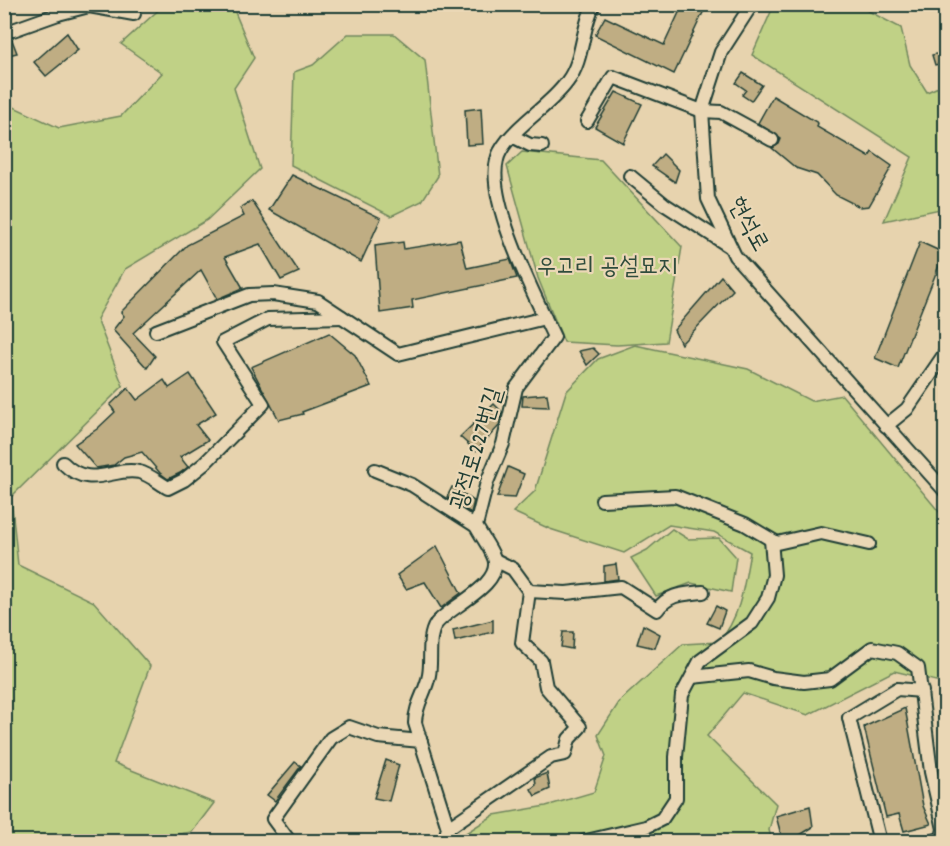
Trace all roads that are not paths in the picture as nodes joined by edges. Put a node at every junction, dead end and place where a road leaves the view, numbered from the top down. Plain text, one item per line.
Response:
1 (594, 4) edge
2 (752, 4) edge
3 (60, 9) edge
4 (134, 14) dead end
5 (4, 29) edge
6 (702, 111) junction
7 (587, 121) dead end
8 (512, 136) junction
9 (772, 140) dead end
10 (542, 146) dead end
11 (630, 176) dead end
12 (730, 247) junction
13 (342, 317) junction
14 (545, 318) junction
15 (156, 331) dead end
16 (945, 352) edge
17 (886, 426) junction
18 (63, 463) dead end
19 (375, 470) dead end
20 (945, 492) edge
21 (602, 500) dead end
22 (476, 526) junction
23 (771, 540) junction
24 (869, 544) dead end
25 (495, 560) junction
26 (530, 591) junction
27 (703, 592) dead end
28 (692, 677) junction
29 (922, 692) junction
30 (421, 741) junction
31 (448, 828) junction
32 (290, 842) edge
33 (444, 842) edge
34 (582, 842) edge
35 (880, 842) edge
36 (931, 842) edge

1 - 8 street, 광적로227번길
2 - 6 street, 현석로
3 - 4 street
3 - 5 street
6 - 7 street
6 - 9 street
6 - 12 street, 현석로
8 - 10 street
8 - 14 street, 광적로227번길
11 - 12 street
12 - 17 street, 현석로
13 - 14 street
13 - 15 street
13 - 18 street
14 - 22 street, 광적로227번길
16 - 17 street
17 - 20 street, 현석로
19 - 22 street
21 - 23 street
22 - 25 street, 광적로227번길
23 - 24 street
23 - 28 street
25 - 26 street, 광적로227번길
25 - 30 street
26 - 27 street
26 - 31 street
28 - 29 street
28 - 34 street
29 - 35 street
29 - 36 street
30 - 31 street
30 - 32 street
31 - 33 street

